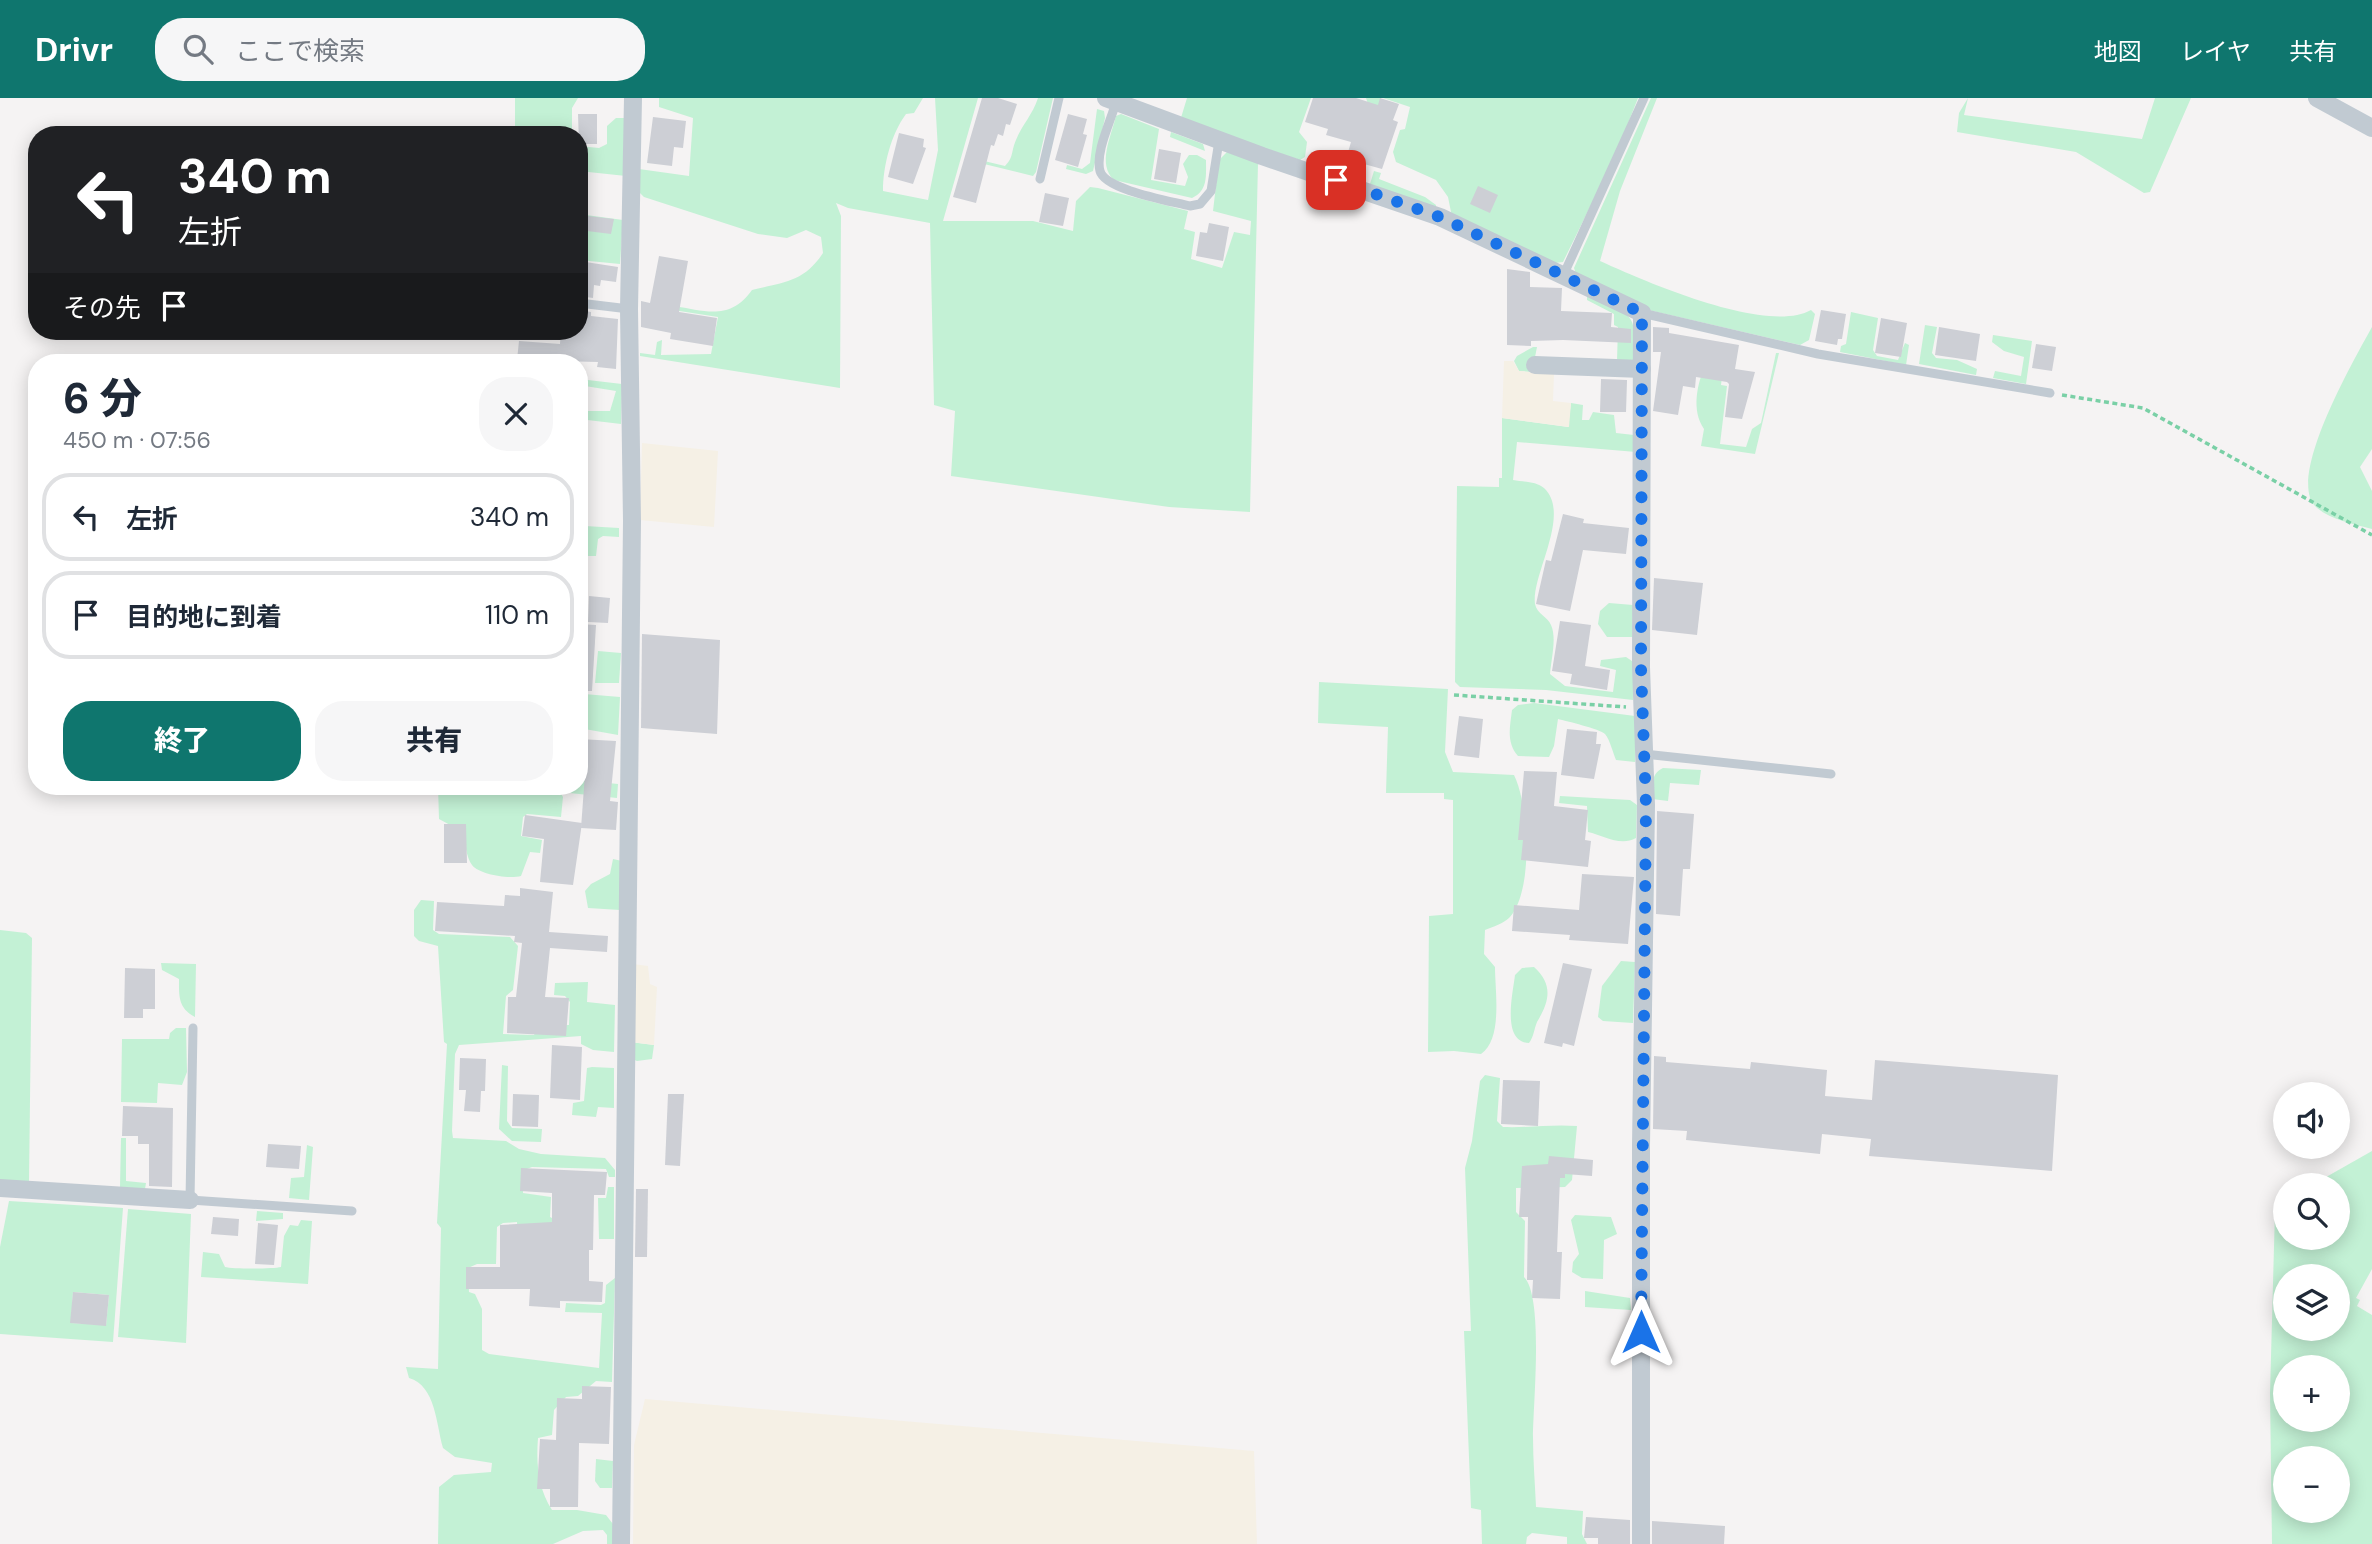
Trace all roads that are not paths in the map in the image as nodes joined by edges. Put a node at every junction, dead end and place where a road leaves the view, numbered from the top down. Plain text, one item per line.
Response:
1 (633, 98) edge
2 (1059, 98) edge
3 (1644, 98) edge
4 (2317, 98) edge
5 (1111, 100) edge
6 (2372, 128) edge
7 (1219, 141) junction
8 (1040, 179) dead end
9 (1563, 276) junction
10 (588, 304) edge
11 (629, 309) junction
12 (1642, 313) junction
13 (1535, 365) dead end
14 (1642, 369) junction
15 (2050, 393) road end
16 (1644, 754) junction
17 (1831, 774) dead end
18 (193, 1028) dead end
19 (0, 1188) edge
20 (190, 1200) junction
21 (352, 1211) dead end
22 (621, 1544) edge
23 (1641, 1544) edge

1 - 11 street
2 - 8 lane
3 - 9 lane
4 - 6 street
5 - 7 street
5 - 7 lane
7 - 9 street
9 - 12 street
10 - 11 lane
11 - 22 street
12 - 14 street
12 - 15 lane
13 - 14 street
14 - 16 street
16 - 17 lane
16 - 23 street
18 - 20 lane
19 - 20 street
20 - 21 lane

